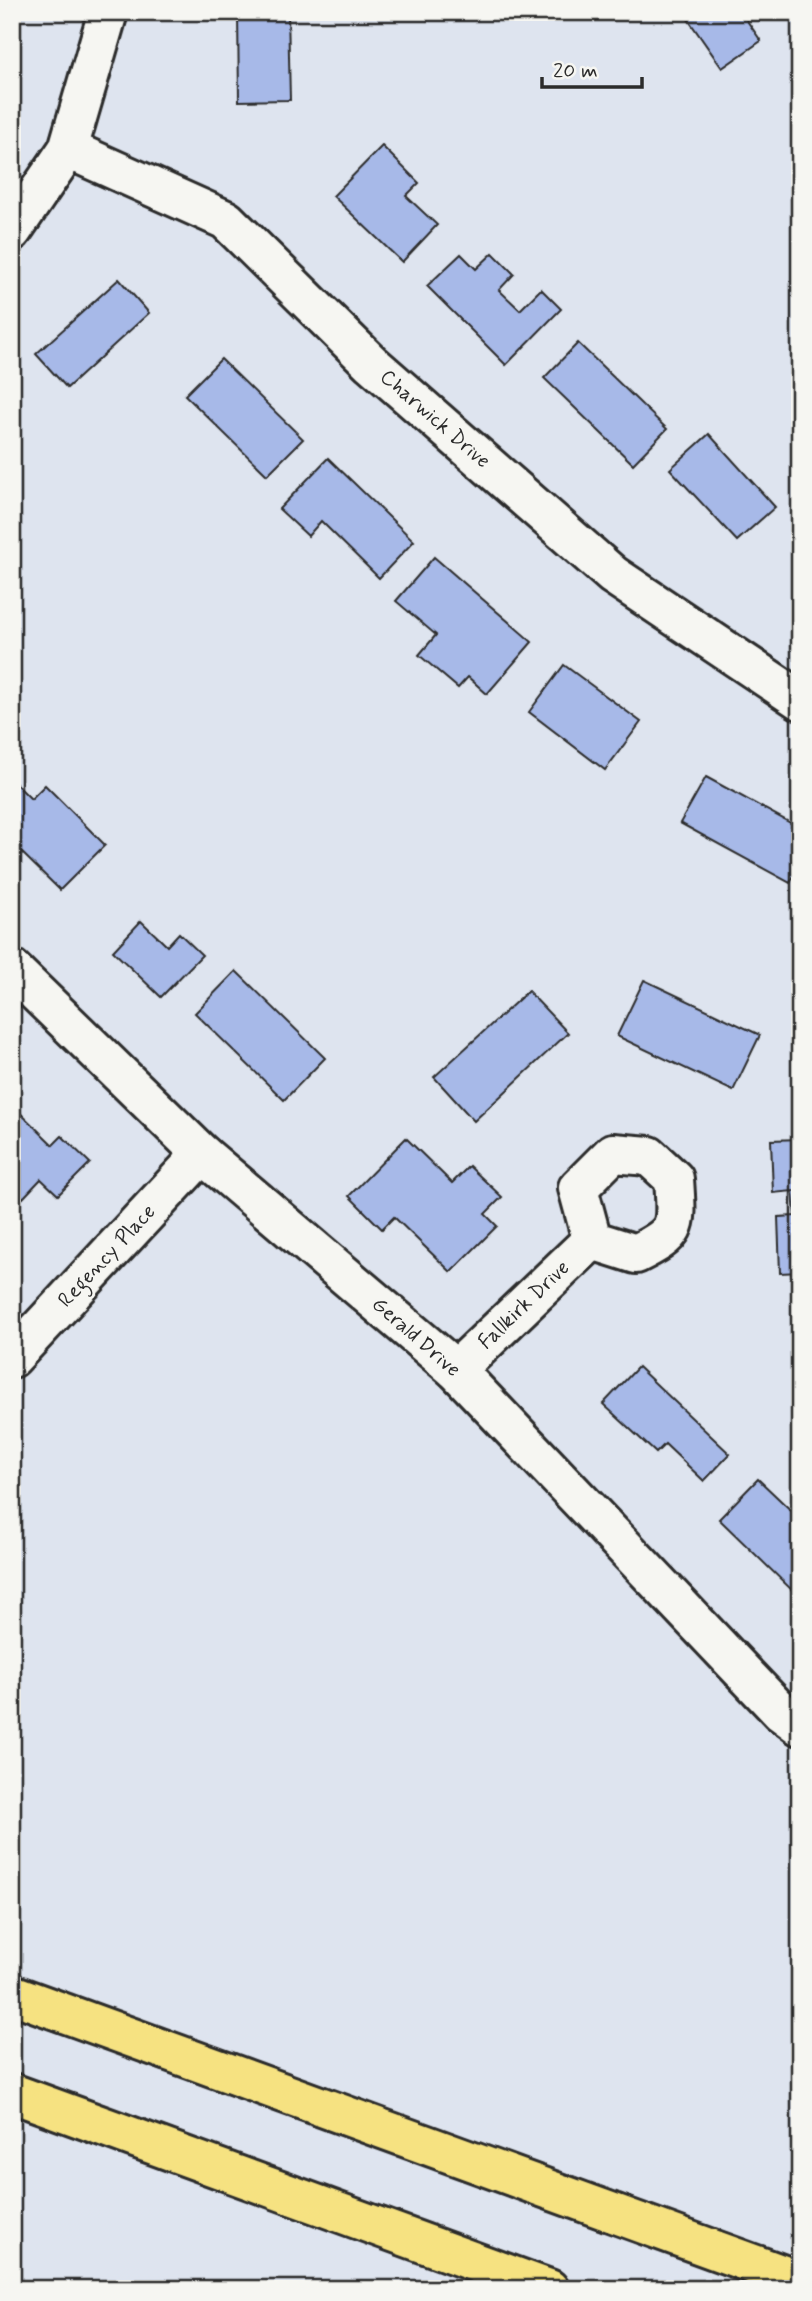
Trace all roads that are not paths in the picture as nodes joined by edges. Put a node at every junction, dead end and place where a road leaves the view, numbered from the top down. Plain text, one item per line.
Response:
1 (108, 12) edge
2 (68, 149) junction
3 (12, 231) edge
4 (800, 700) edge
5 (12, 969) edge
6 (202, 1154) junction
7 (592, 1240) dead end
8 (12, 1358) edge
9 (456, 1370) junction
10 (800, 1726) edge
11 (12, 1994) edge
12 (12, 2093) edge
13 (800, 2281) edge
14 (549, 2289) edge

1 - 2 street
2 - 3 street
2 - 4 street, Charwick Drive
5 - 6 street, Gerald Drive
6 - 8 street, Regency Place
6 - 9 street, Gerald Drive
7 - 9 street, Fallkirk Drive
9 - 10 street, Gerald Drive
11 - 13 highway
12 - 14 highway

